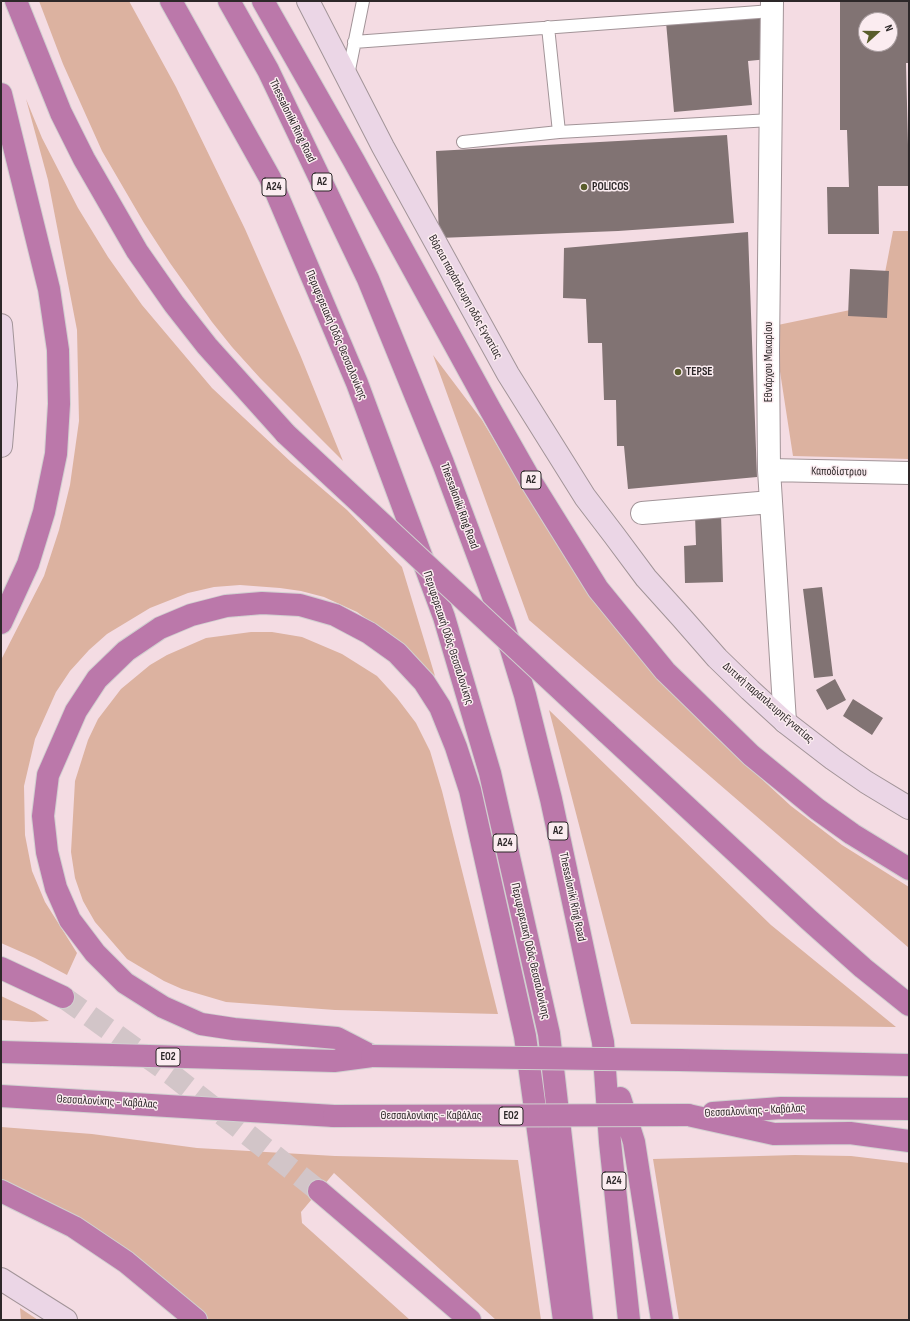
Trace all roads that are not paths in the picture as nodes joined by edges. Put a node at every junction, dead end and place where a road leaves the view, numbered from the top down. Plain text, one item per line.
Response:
1 (16, 1) edge
2 (171, 1) edge
3 (229, 1) edge
4 (263, 1) edge
5 (308, 1) edge
6 (363, 1) edge
7 (772, 6) edge
8 (548, 27) junction
9 (354, 42) junction
10 (347, 80) junction
11 (1, 94) edge
12 (771, 120) junction
13 (559, 132) junction
14 (463, 142) dead end
15 (1, 325) edge
16 (1, 446) edge
17 (769, 470) junction
18 (909, 474) edge
19 (771, 502) junction
20 (642, 513) dead end
21 (646, 578) joint
22 (1, 623) edge
23 (785, 722) junction
24 (909, 808) edge
25 (909, 869) edge
26 (1, 968) edge
27 (63, 997) tunnel mouth
28 (909, 1005) edge
29 (603, 1042) junction
30 (1, 1052) edge
31 (372, 1056) junction
32 (909, 1065) edge
33 (1, 1096) edge
34 (909, 1109) edge
35 (688, 1115) junction
36 (909, 1142) edge
37 (319, 1190) tunnel mouth
38 (1, 1191) edge
39 (1, 1279) edge
40 (66, 1320) edge
41 (196, 1320) edge
42 (470, 1320) edge
43 (564, 1320) edge
44 (582, 1320) edge
45 (629, 1320) edge
46 (662, 1320) edge

1 - 28 highway, bridge
2 - 44 highway, Περιφερειακή Οδός Θεσσαλονίκης / Α24
3 - 29 highway, Thessaloniki Ring Road / Α2
4 - 25 highway, Α2
5 - 10 street, Βόρεια παράπλευρη οδός Εγνατίας
6 - 9 lane
7 - 8 lane
7 - 12 street, Εθνάρχου Μακαρίου
8 - 9 lane
8 - 13 lane
9 - 10 lane
10 - 21 street, Βόρεια παράπλευρη οδός Εγνατίας
11 - 22 highway
12 - 13 lane
12 - 17 street, Εθνάρχου Μακαρίου
13 - 14 lane
15 - 16 street
17 - 18 street, Καποδίστριου
17 - 19 street, Εθνάρχου Μακαρίου
19 - 20 street
19 - 23 street, Εθνάρχου Μακαρίου
21 - 23 street, Δυτική παράπλευρηΕγνατίας
23 - 24 street, Δυτική παράπλευρηΕγνατίας
26 - 27 highway
29 - 45 highway, Α24
29 - 46 highway
30 - 31 highway, ΕΟ2
31 - 32 highway, ΕΟ2, bridge
31 - 43 highway
33 - 35 highway, Θεσσαλονίκης - Καβάλας / ΕΟ2, bridge
34 - 35 highway, Θεσσαλονίκης - Καβάλας / ΕΟ2
35 - 36 highway
37 - 42 highway
38 - 41 highway
39 - 40 street

